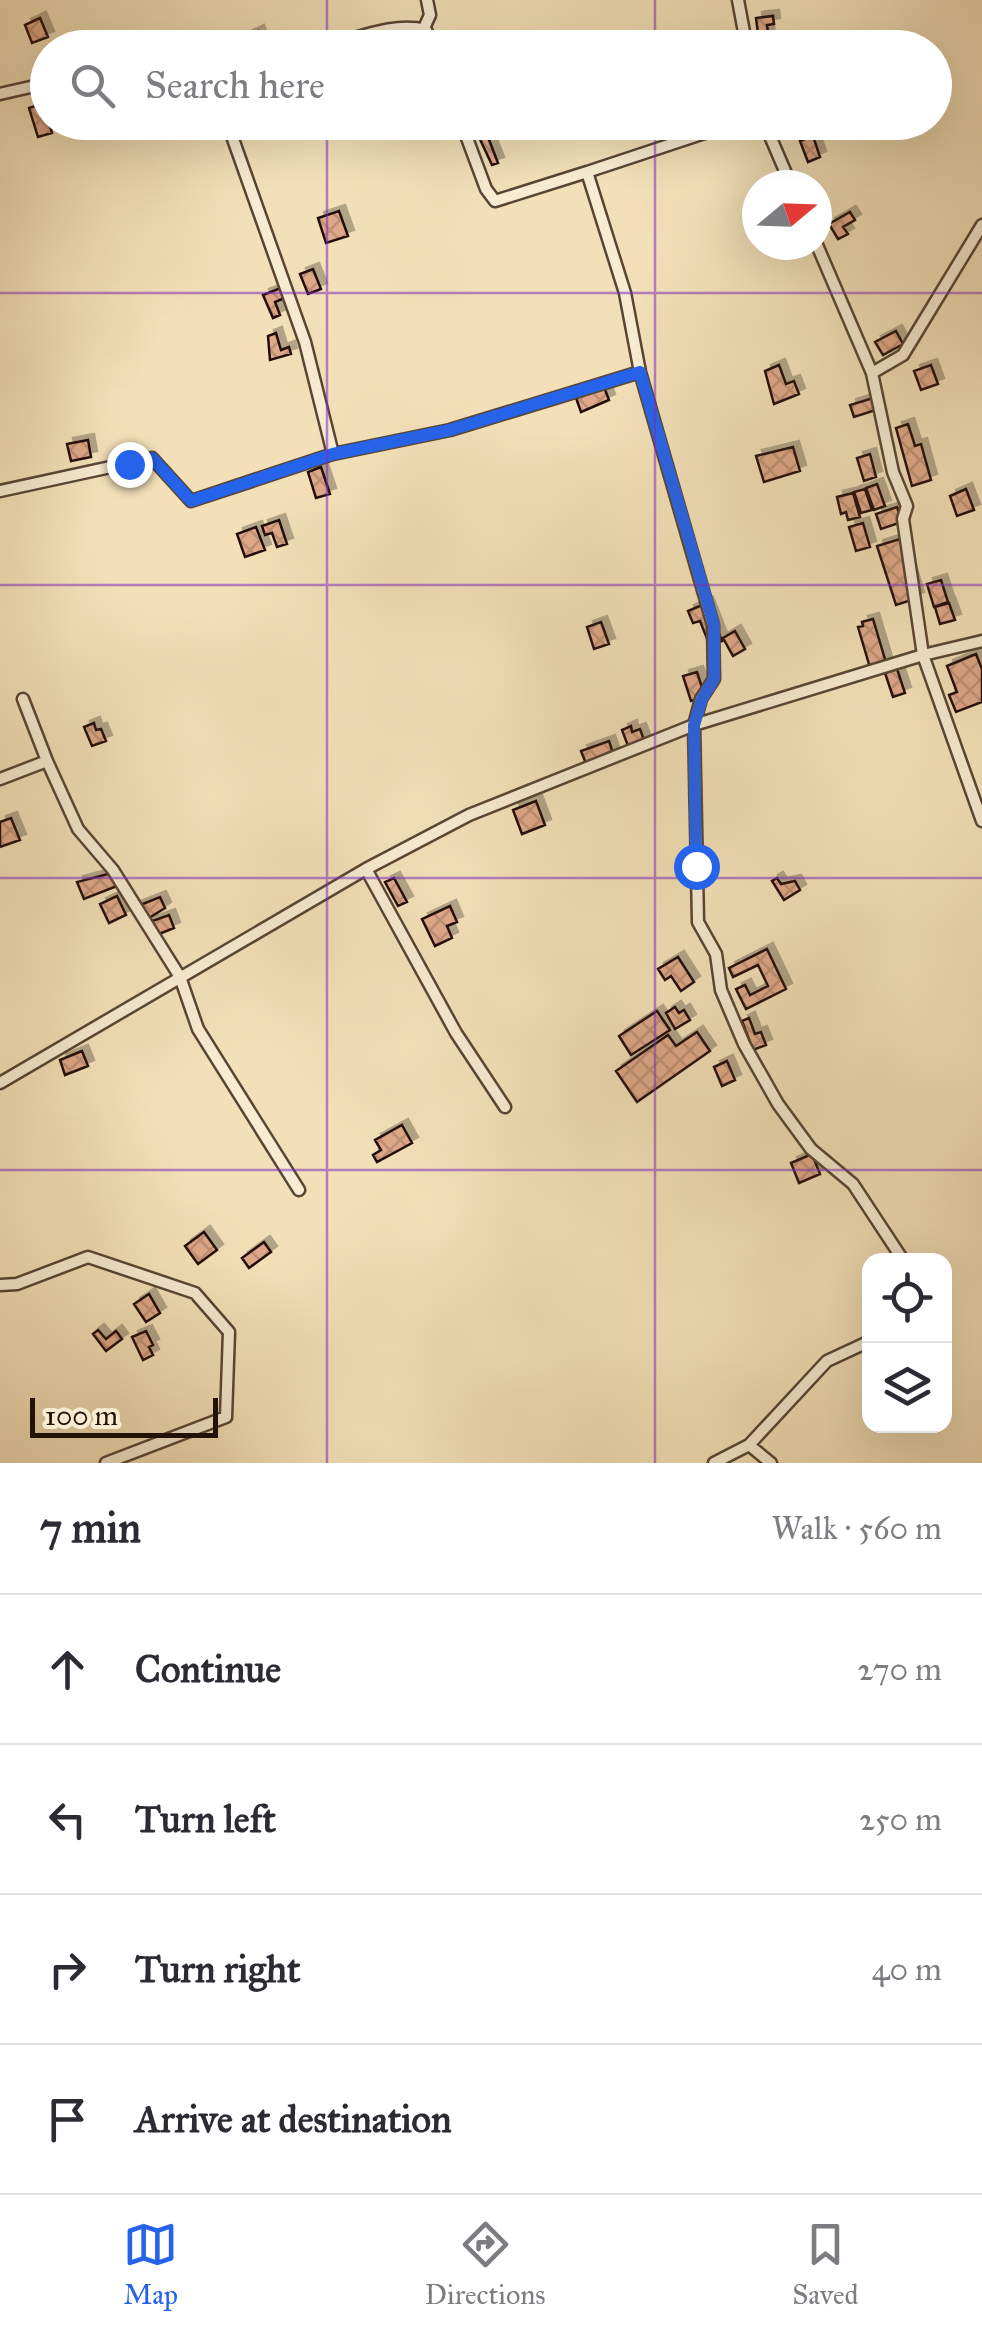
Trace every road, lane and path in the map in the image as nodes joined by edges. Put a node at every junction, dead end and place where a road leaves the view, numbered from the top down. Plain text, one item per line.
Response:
1 (427, 0) edge
2 (738, 0) edge
3 (387, 30) edge
4 (426, 30) joint
5 (744, 30) edge
6 (30, 87) edge
7 (0, 94) edge
8 (233, 140) edge
9 (468, 140) edge
10 (684, 140) edge
11 (772, 140) edge
12 (785, 170) edge
13 (587, 172) junction
14 (982, 225) edge
15 (823, 260) edge
16 (640, 372) junction
17 (872, 373) junction
18 (333, 454) junction
19 (0, 491) edge
20 (982, 641) edge
21 (923, 655) junction
22 (23, 700) dead end
23 (694, 725) junction
24 (47, 761) junction
25 (0, 779) edge
26 (982, 821) edge
27 (366, 870) junction
28 (180, 977) junction
29 (0, 1083) edge
30 (505, 1107) dead end
31 (299, 1190) dead end
32 (898, 1253) edge
33 (0, 1285) edge
34 (866, 1343) edge
35 (749, 1445) junction
36 (106, 1463) edge
37 (714, 1463) edge
38 (771, 1463) edge

1 - 4 street
2 - 5 street
3 - 4 street
6 - 7 street
8 - 18 street
9 - 13 street
10 - 13 street
11 - 12 street
13 - 16 street
14 - 17 street
15 - 17 street
16 - 18 street
16 - 23 street
17 - 21 street
18 - 19 street
20 - 21 street
21 - 23 street
21 - 26 street
22 - 24 street
23 - 27 street
23 - 32 street
24 - 25 street
24 - 28 street
27 - 28 street
27 - 30 street
28 - 29 street
28 - 31 street
33 - 36 street
34 - 35 street
35 - 37 street
35 - 38 street

